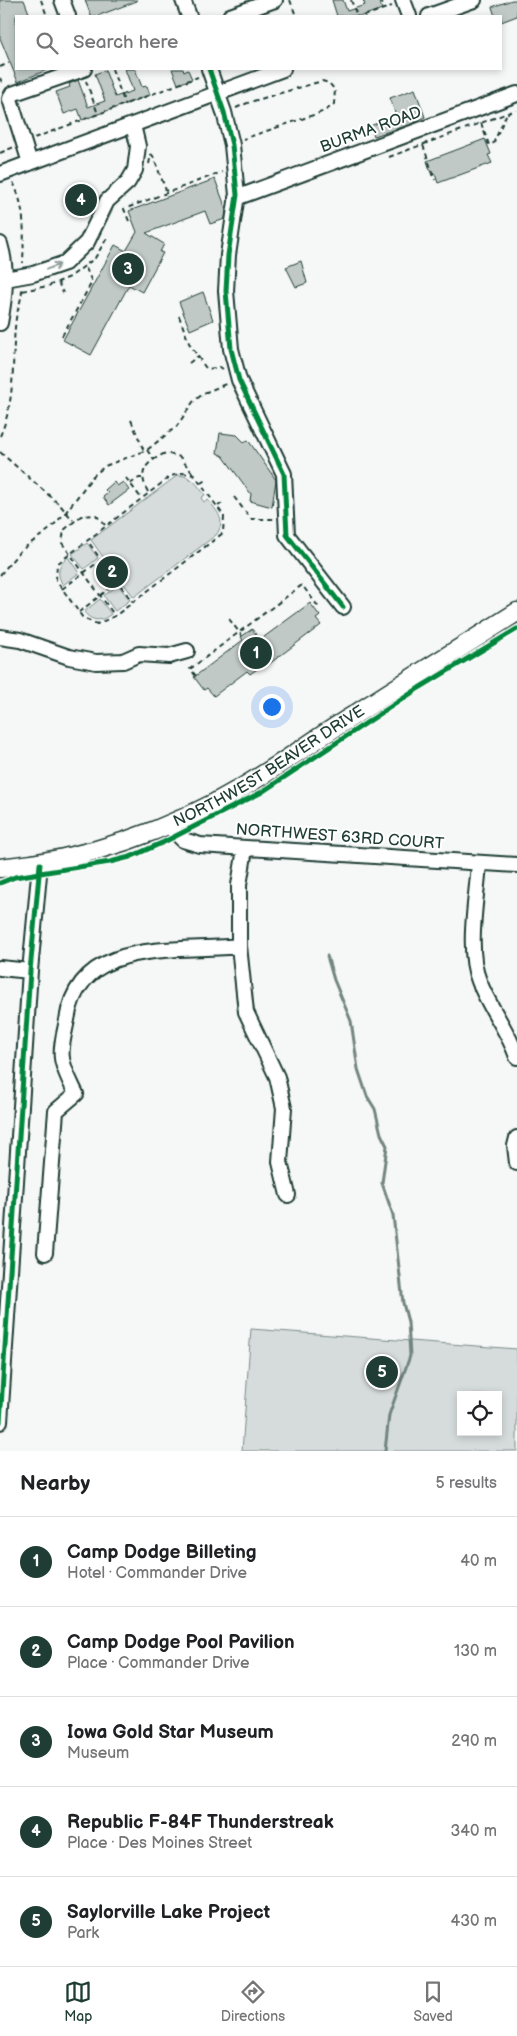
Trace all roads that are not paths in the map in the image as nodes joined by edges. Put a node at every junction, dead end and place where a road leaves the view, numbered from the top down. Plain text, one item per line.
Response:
1 (62, 0) edge
2 (183, 0) edge
3 (274, 0) edge
4 (474, 0) edge
5 (404, 1) edge
6 (68, 15) edge
7 (189, 15) edge
8 (233, 15) edge
9 (409, 15) edge
10 (432, 15) edge
11 (80, 70) edge
12 (280, 70) edge
13 (210, 71) edge
14 (218, 92) junction
15 (517, 94) edge
16 (133, 125) junction
17 (30, 163) junction
18 (4, 173) edge
19 (236, 198) junction
20 (0, 244) edge
21 (3, 279) edge
22 (0, 323) edge
23 (343, 608) dead end
24 (517, 612) edge
25 (0, 636) edge
26 (187, 651) dead end
27 (168, 825) junction
28 (245, 849) junction
29 (479, 863) junction
30 (40, 864) junction
31 (517, 865) edge
32 (0, 868) edge
33 (239, 946) junction
34 (0, 968) edge
35 (30, 971) junction
36 (517, 1057) edge
37 (517, 1138) edge
38 (517, 1163) edge
39 (288, 1195) dead end
40 (45, 1253) dead end
41 (0, 1422) edge

1 - 6 street
2 - 7 street
3 - 8 street
4 - 10 street
5 - 9 street
11 - 17 street
12 - 14 street
13 - 14 street
14 - 16 street
14 - 19 street
15 - 19 street, BURMA ROAD
16 - 17 street
21 -> 16 street
17 - 18 street
19 - 23 street
20 - 21 street
21 - 22 street
24 - 27 main road, NORTHWEST BEAVER DRIVE
25 - 26 street
27 - 28 street, NORTHWEST 63RD COURT
27 - 30 main road, NORTHWEST BEAVER DRIVE
28 - 29 street, NORTHWEST 63RD COURT
28 - 33 street
29 - 31 street, NORTHWEST 63RD COURT
29 - 36 street
30 - 32 main road, NORTHWEST BEAVER DRIVE
30 - 35 street
33 - 39 street
33 - 40 street
34 - 35 street
35 - 41 street
37 - 38 street

